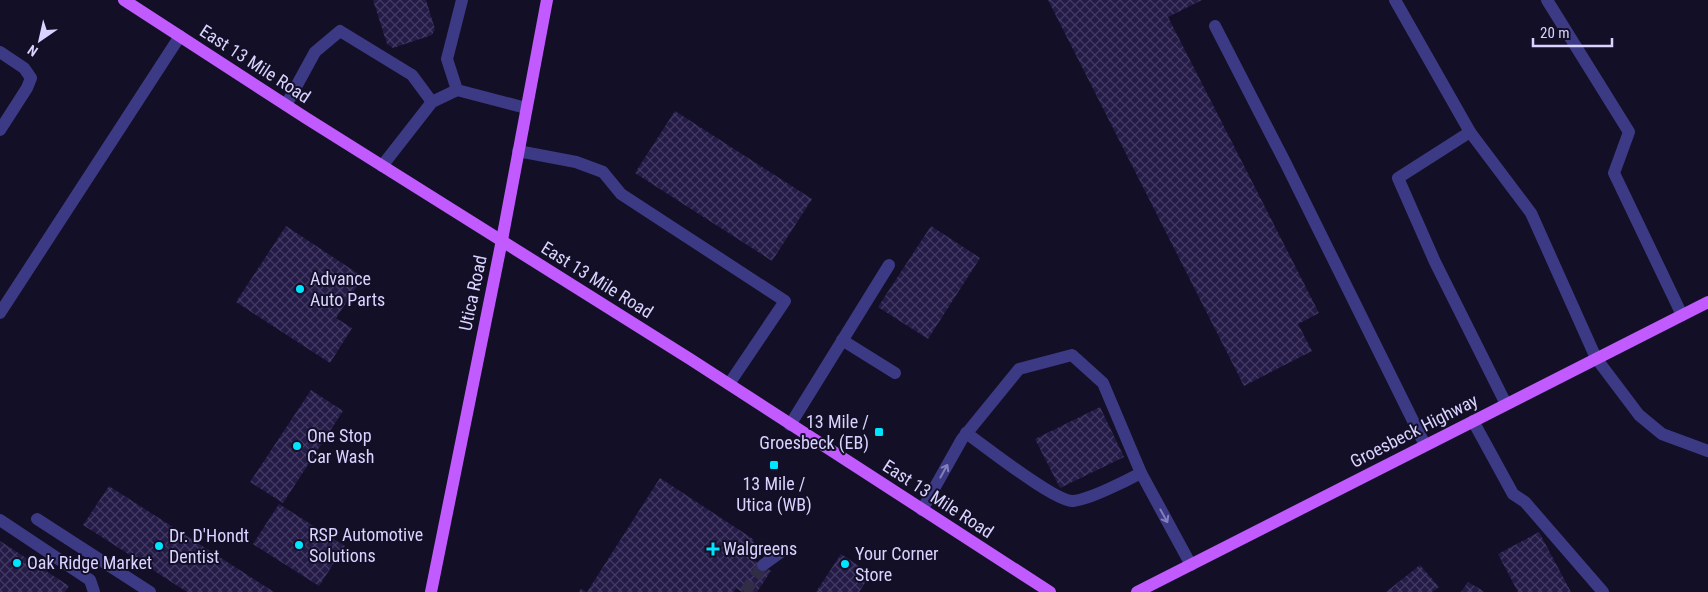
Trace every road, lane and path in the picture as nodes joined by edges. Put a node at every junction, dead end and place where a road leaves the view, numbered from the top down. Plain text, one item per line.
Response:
1 (124, 0) edge
2 (462, 0) edge
3 (547, 0) edge
4 (1395, 0) edge
5 (1547, 0) edge
6 (1215, 26) dead end
7 (180, 36) junction
8 (0, 52) edge
9 (457, 90) junction
10 (432, 102) junction
11 (286, 105) junction
12 (526, 108) junction
13 (0, 130) edge
14 (1470, 132) junction
15 (518, 151) junction
16 (382, 166) junction
17 (502, 240) junction
18 (888, 265) dead end
19 (1708, 302) edge
20 (0, 314) edge
21 (1682, 315) junction
22 (842, 340) junction
23 (1596, 358) junction
24 (895, 373) dead end
25 (728, 384) junction
26 (1506, 404) junction
27 (1473, 421) junction
28 (790, 425) junction
29 (966, 433) junction
30 (1425, 445) junction
31 (1708, 450) edge
32 (1141, 473) junction
33 (922, 510) junction
34 (37, 519) dead end
35 (0, 520) edge
36 (781, 552) dead end
37 (763, 565) tunnel mouth
38 (1191, 565) junction
39 (94, 592) edge
40 (150, 592) edge
41 (430, 592) edge
42 (1050, 592) edge
43 (1137, 592) edge
44 (1603, 592) edge

1 - 7 main road, East 13 Mile Road
2 - 9 lane
3 - 12 main road, Utica Road
4 - 14 lane
5 - 21 lane
6 - 30 lane
7 - 11 main road, East 13 Mile Road
7 - 20 lane
8 - 13 lane
9 - 10 lane
9 - 12 lane
10 - 11 lane
10 - 16 lane
11 - 16 main road, East 13 Mile Road
12 - 15 main road, Utica Road
14 - 23 lane
14 - 26 lane
15 - 17 main road, Utica Road
15 - 25 lane
16 - 17 main road, East 13 Mile Road
17 - 25 main road, East 13 Mile Road
17 - 41 main road, Utica Road
18 - 22 lane
19 - 21 main road, Groesbeck Highway
21 - 23 main road, Groesbeck Highway
22 - 24 lane
22 - 28 lane
23 - 26 main road, Groesbeck Highway
23 - 31 lane
25 - 28 main road, East 13 Mile Road
26 - 27 main road, Groesbeck Highway
27 - 30 main road, Groesbeck Highway
27 - 44 lane
28 - 33 main road, East 13 Mile Road
29 - 32 lane
29 - 32 lane
33 -> 29 lane
30 - 38 main road, Groesbeck Highway
32 -> 38 lane
33 - 42 main road, East 13 Mile Road
34 - 40 lane
35 - 39 lane
36 - 37 lane
38 - 43 main road, Groesbeck Highway

